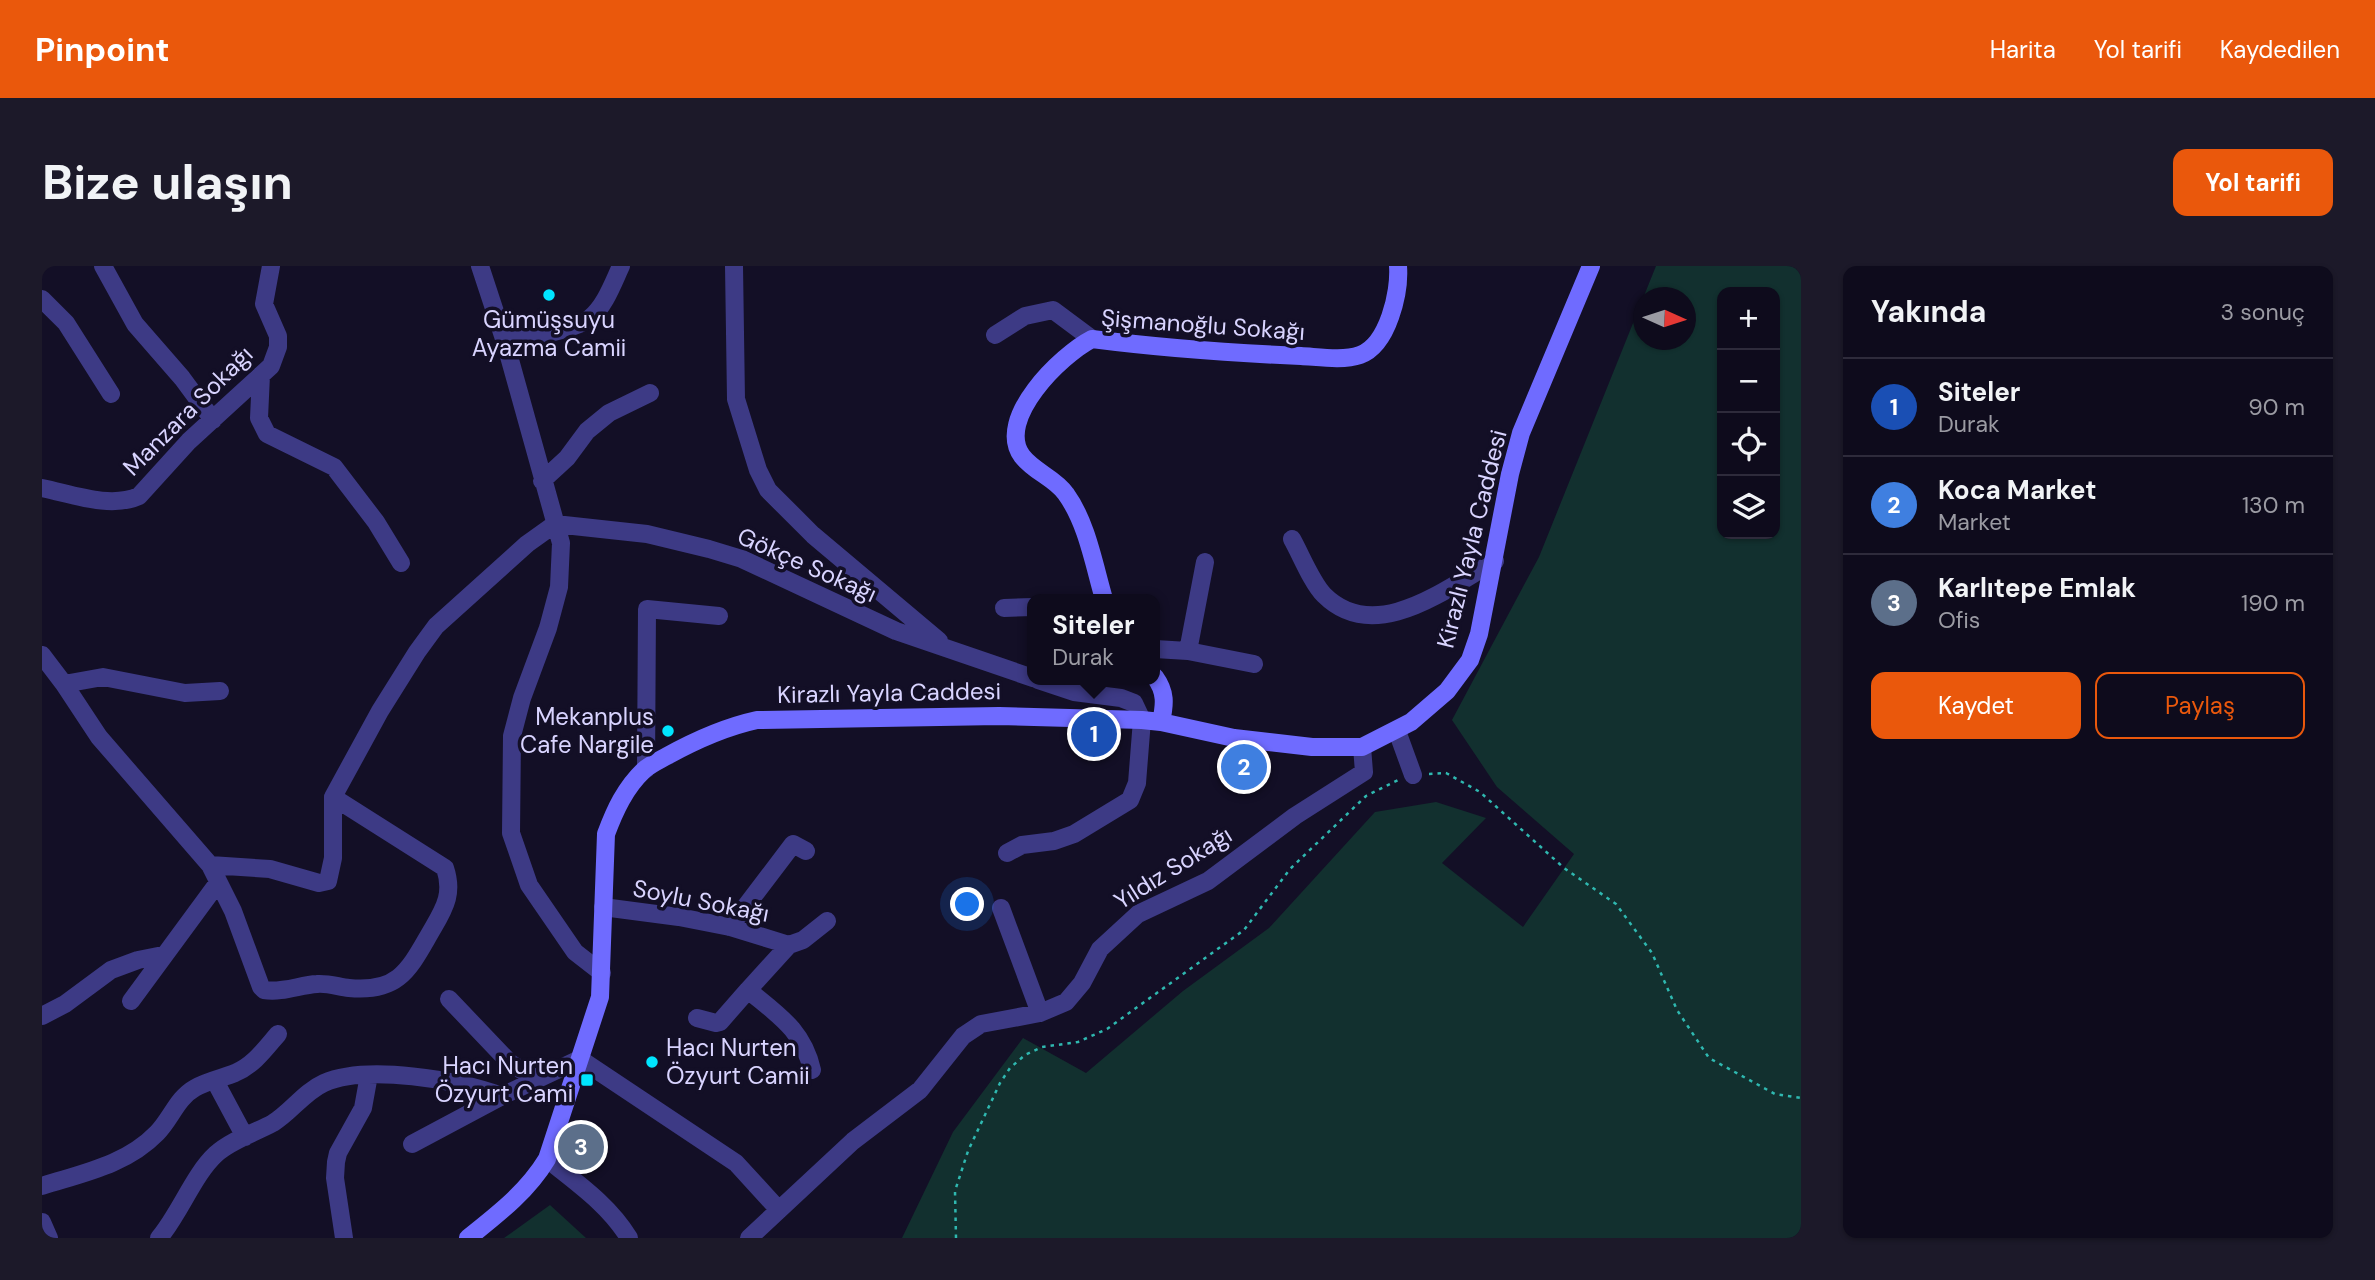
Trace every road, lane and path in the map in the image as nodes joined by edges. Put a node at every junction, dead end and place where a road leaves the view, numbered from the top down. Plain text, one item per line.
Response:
1 (103, 266) edge
2 (271, 266) edge
3 (480, 266) edge
4 (621, 266) edge
5 (734, 266) edge
6 (1398, 266) edge
7 (1591, 266) edge
8 (42, 299) edge
9 (995, 335) dead end
10 (1092, 339) junction
11 (505, 342) junction
12 (261, 375) junction
13 (650, 393) dead end
14 (111, 394) dead end
15 (213, 420) junction
16 (542, 481) junction
17 (42, 488) edge
18 (555, 524) junction
19 (1292, 539) dead end
20 (1495, 561) junction
21 (1205, 562) dead end
22 (401, 564) dead end
23 (1103, 594) edge
24 (1027, 607) edge
25 (1004, 608) dead end
26 (719, 615) dead end
27 (1160, 649) edge
28 (951, 651) junction
29 (1188, 651) junction
30 (42, 655) edge
31 (1254, 664) dead end
32 (1027, 676) edge
33 (64, 684) junction
34 (1160, 684) edge
35 (1053, 685) edge
36 (220, 691) dead end
37 (1142, 720) junction
38 (1161, 722) junction
39 (1397, 731) junction
40 (1362, 747) junction
41 (646, 769) junction
42 (1413, 775) junction
43 (333, 797) junction
44 (806, 851) dead end
45 (1007, 853) dead end
46 (210, 865) junction
47 (217, 884) junction
48 (603, 907) junction
49 (1001, 908) dead end
50 (827, 921) dead end
51 (730, 927) junction
52 (789, 945) junction
53 (163, 955) junction
54 (602, 973) junction
55 (748, 990) junction
56 (449, 999) dead end
57 (131, 1001) dead end
58 (1040, 1013) junction
59 (42, 1016) edge
60 (697, 1018) dead end
61 (278, 1034) dead end
62 (580, 1059) junction
63 (812, 1070) dead end
64 (369, 1075) junction
65 (536, 1079) junction
66 (215, 1081) junction
67 (502, 1096) junction
68 (1801, 1098) edge
69 (245, 1137) junction
70 (412, 1144) dead end
71 (547, 1159) junction
72 (42, 1186) edge
73 (779, 1210) junction
74 (42, 1222) edge
75 (49, 1238) edge
76 (159, 1238) edge
77 (344, 1238) edge
78 (468, 1238) edge
79 (629, 1238) edge
80 (749, 1238) edge
81 (956, 1238) edge

1 - 15 street
2 - 12 street, Manzara Sokağı
3 - 11 street
4 - 11 street
5 - 28 street
6 - 10 main road, Şişmanoğlu Sokağı
7 - 20 main road, Kirazlı Yayla Caddesi
8 - 14 street
9 - 10 street
10 - 23 main road, Şişmanoğlu Sokağı
11 - 16 street
12 - 15 street, Manzara Sokağı
12 - 22 street
13 - 16 street
15 - 17 street, Manzara Sokağı
16 - 18 street
18 - 28 street, Gökçe Sokağı
18 - 43 street
18 - 54 street
19 - 20 street
20 - 39 main road, Kirazlı Yayla Caddesi
21 - 29 street
24 - 25 street
26 - 41 street
27 - 29 street
28 - 32 street, Gökçe Sokağı
29 - 31 street
30 - 33 street
33 - 36 street
33 - 46 street
34 - 38 main road
35 - 37 street
37 - 38 main road, Kirazlı Yayla Caddesi
37 - 41 main road, Kirazlı Yayla Caddesi
37 - 45 street
38 - 40 main road, Kirazlı Yayla Caddesi
39 - 40 main road, Kirazlı Yayla Caddesi
39 - 42 street
40 - 58 street, Yıldız Sokağı
41 - 48 main road, Kirazlı Yayla Caddesi
42 - 68 path
42 - 81 path
43 - 46 street
43 - 47 street
44 - 51 street
46 - 47 street
47 - 53 street
48 - 51 street, Soylu Sokağı
48 - 54 main road, Kirazlı Yayla Caddesi
49 - 58 street
50 - 52 street, Soylu Sokağı
51 - 52 street, Soylu Sokağı
52 - 55 street, Soylu Sokağı
53 - 57 street
53 - 59 street
54 - 62 main road, Kirazlı Yayla Caddesi
55 - 60 street, Soylu Sokağı
55 - 63 street
56 - 65 street
58 - 73 street, Yıldız Sokağı
61 - 66 street
62 - 65 street
62 - 71 main road, Kirazlı Yayla Caddesi
62 - 73 street
64 - 67 street
64 - 69 street
64 - 77 street
65 - 67 street
66 - 69 street
66 - 72 street
67 - 70 street
69 - 76 street
71 - 78 main road, Kirazlı Yayla Caddesi
71 - 79 street
73 - 80 street, Yıldız Sokağı
74 - 75 street

